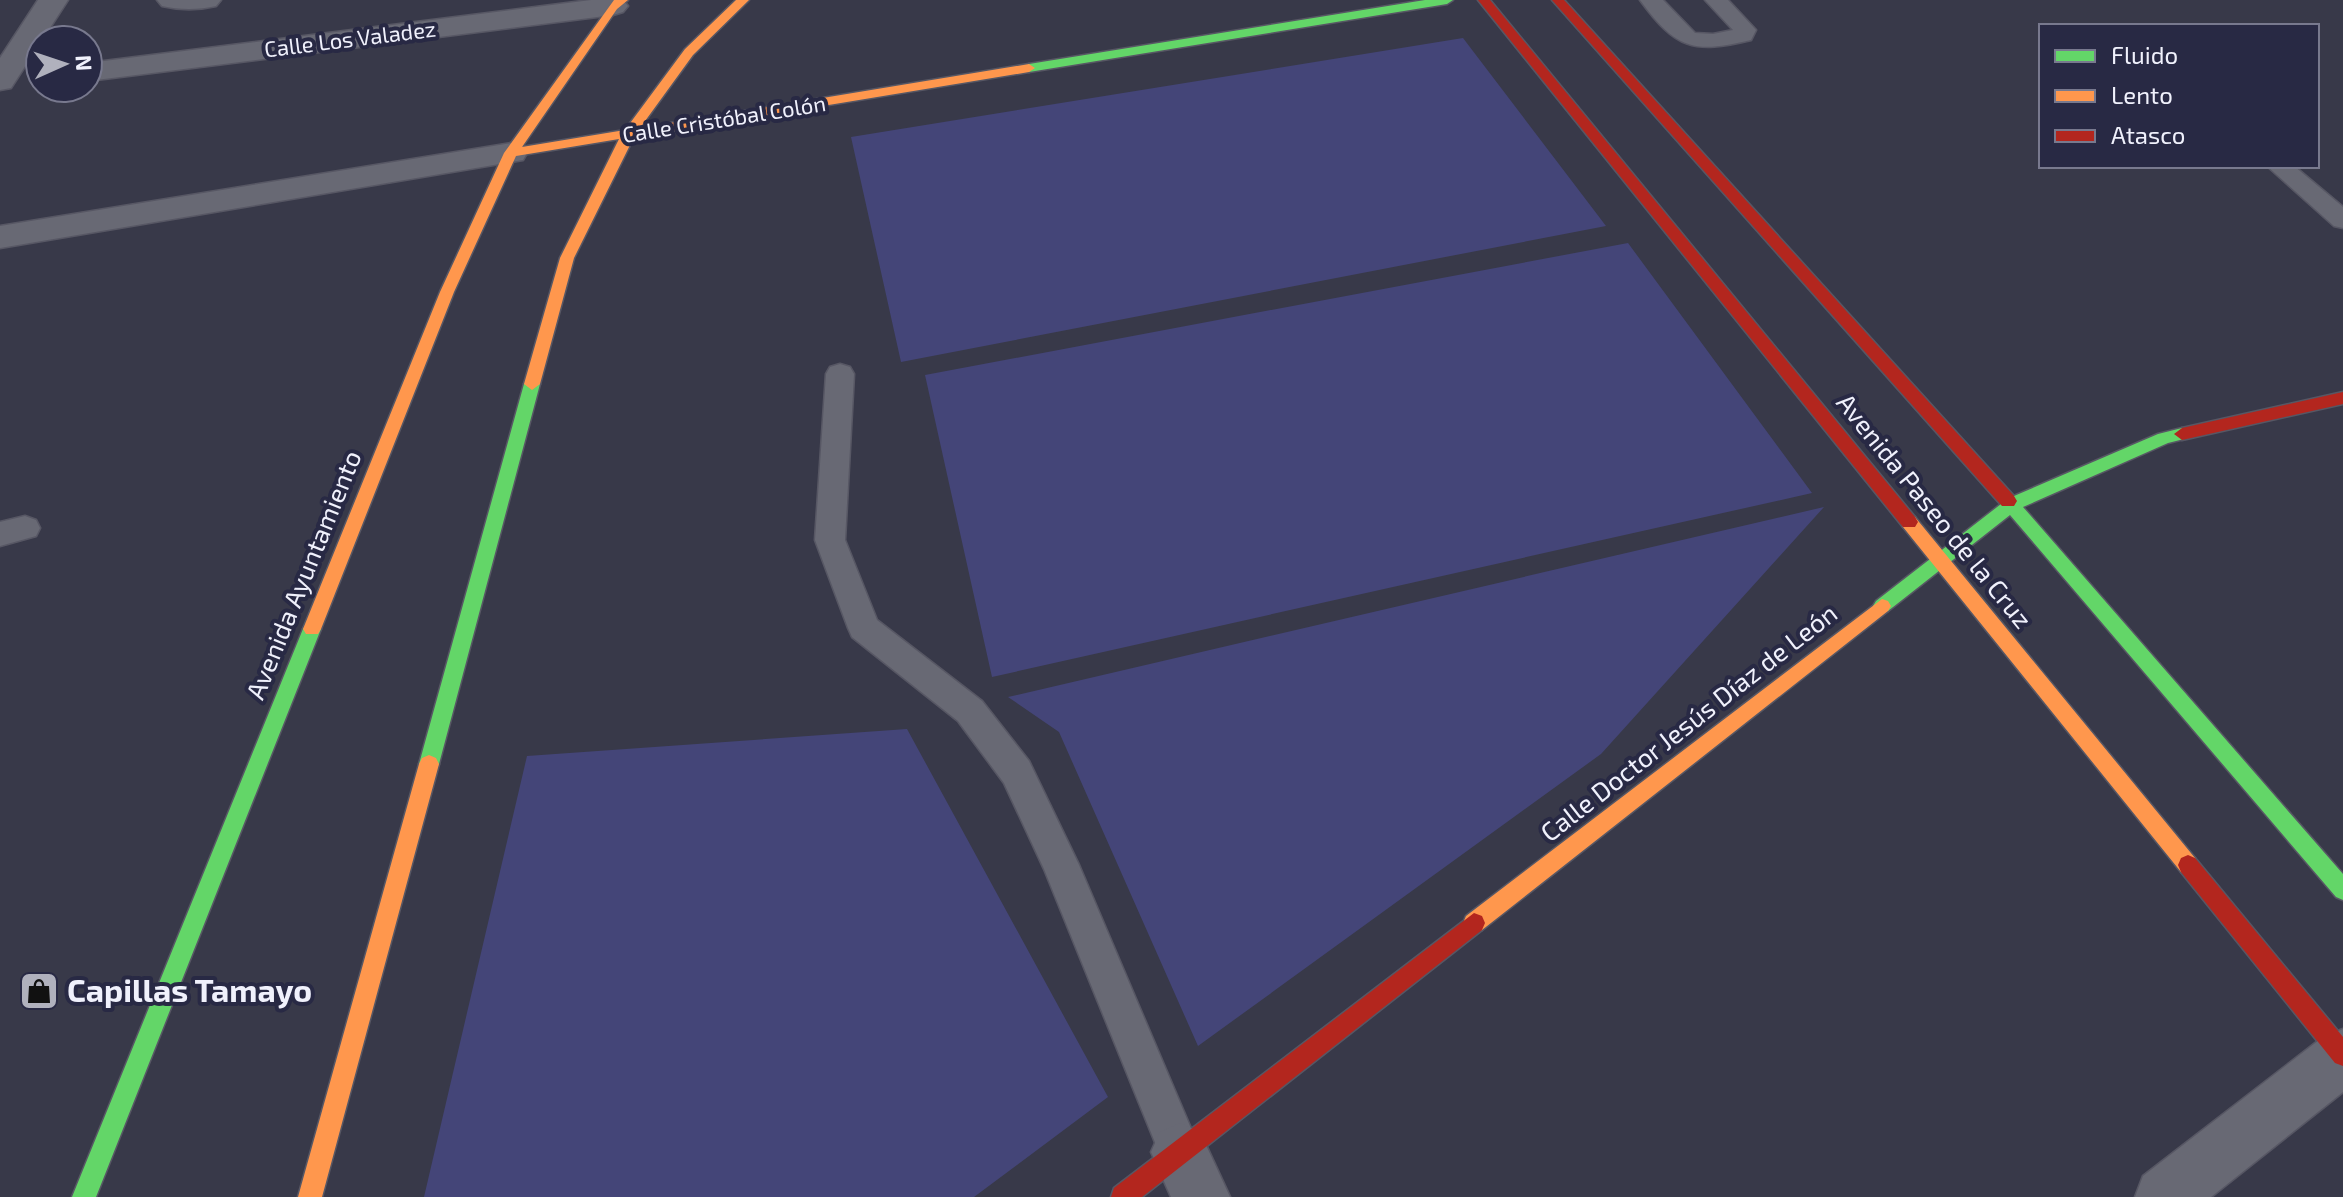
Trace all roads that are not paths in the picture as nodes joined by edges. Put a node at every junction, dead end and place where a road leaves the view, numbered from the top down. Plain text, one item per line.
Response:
1 (172, 0) edge
2 (206, 0) edge
3 (1447, 0) edge
4 (1484, 0) edge
5 (1558, 0) edge
6 (1651, 0) edge
7 (1716, 0) edge
8 (744, 2) edge
9 (617, 3) edge
10 (47, 10) edge
11 (0, 24) edge
12 (104, 70) edge
13 (24, 80) edge
14 (0, 82) edge
15 (628, 135) junction
16 (511, 153) junction
17 (2281, 168) edge
18 (2343, 220) edge
19 (0, 237) edge
20 (840, 374) dead end
21 (2343, 398) edge
22 (2011, 505) junction
23 (1940, 559) junction
24 (2343, 890) edge
25 (2343, 1056) edge
26 (1191, 1175) edge
27 (84, 1197) edge
28 (310, 1197) edge
29 (1123, 1197) edge
30 (2164, 1197) edge

1 - 2 street
3 - 15 main road, Calle Cristóbal Colón
4 - 23 main road, Avenida Paseo de la Cruz
5 - 22 main road, Avenida Paseo de la Cruz
6 - 7 lane
8 - 15 main road
9 - 12 street, Calle Los Valadez
9 - 16 main road, Avenida Ayuntamiento
10 - 11 street
10 - 14 street
13 - 14 street
15 - 16 main road, Calle Cristóbal Colón
15 - 28 main road
16 - 19 street, Calle Cristóbal Colón
16 - 27 main road, Avenida Ayuntamiento
17 - 18 lane
20 - 26 lane
21 - 22 main road, Calle Doctor Jesús Díaz de León
22 - 23 main road, Calle Doctor Jesús Díaz de León
22 - 24 main road, Avenida Paseo de la Cruz
23 - 25 main road, Avenida Paseo de la Cruz
23 - 26 main road, Calle Doctor Jesús Díaz de León
25 - 30 street
26 - 29 main road, Calle Doctor Jesús Díaz de León

